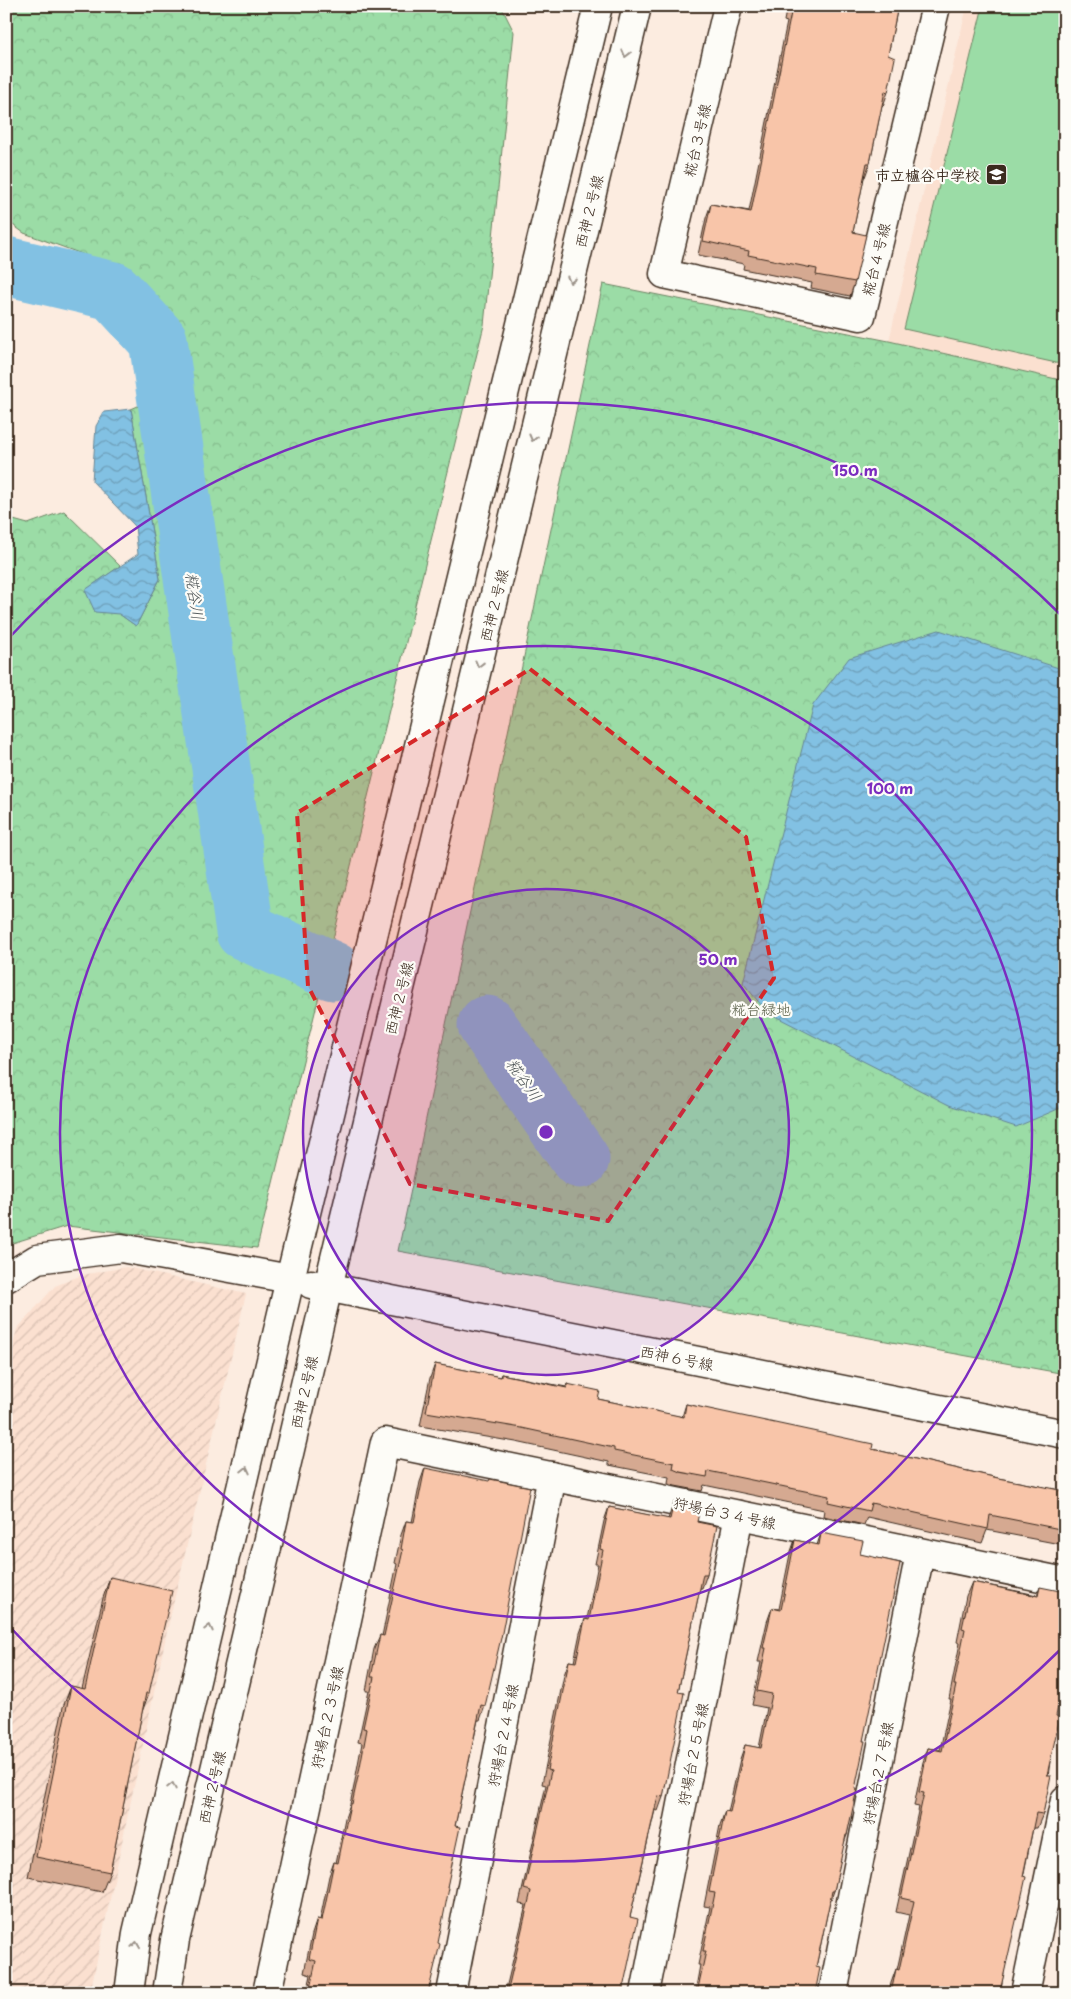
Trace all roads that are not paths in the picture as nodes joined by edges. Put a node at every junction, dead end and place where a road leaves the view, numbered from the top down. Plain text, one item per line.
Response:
1 (598, 6) edge
2 (637, 6) edge
3 (728, 6) edge
4 (936, 6) edge
5 (664, 274) joint
6 (6, 1278) edge
7 (290, 1279) junction
8 (328, 1287) junction
9 (1065, 1434) edge
10 (385, 1442) joint
11 (552, 1476) junction
12 (739, 1515) junction
13 (920, 1554) junction
14 (1065, 1582) edge
15 (1065, 1800) edge
16 (128, 1993) edge
17 (168, 1993) edge
18 (267, 1993) edge
19 (452, 1993) edge
20 (644, 1993) edge
21 (832, 1993) edge
22 (1025, 1993) edge

1 - 7 street
2 -> 8 street, 西神２号線
3 - 5 street, 糀台３号線
4 - 5 street, 糀台４号線
6 - 7 street, 西神６号線
7 - 8 street, 西神６号線
16 -> 7 street
8 - 9 street, 西神６号線
8 - 17 street, 西神２号線
10 - 11 street, 狩場台３４号線
10 - 18 street, 狩場台２３号線
11 - 12 street, 狩場台３４号線
11 - 19 street, 狩場台２４号線
12 - 13 street, 狩場台３４号線
12 - 20 street, 狩場台２５号線
13 - 14 street, 狩場台３４号線
13 - 21 street, 狩場台２７号線
15 - 22 street

